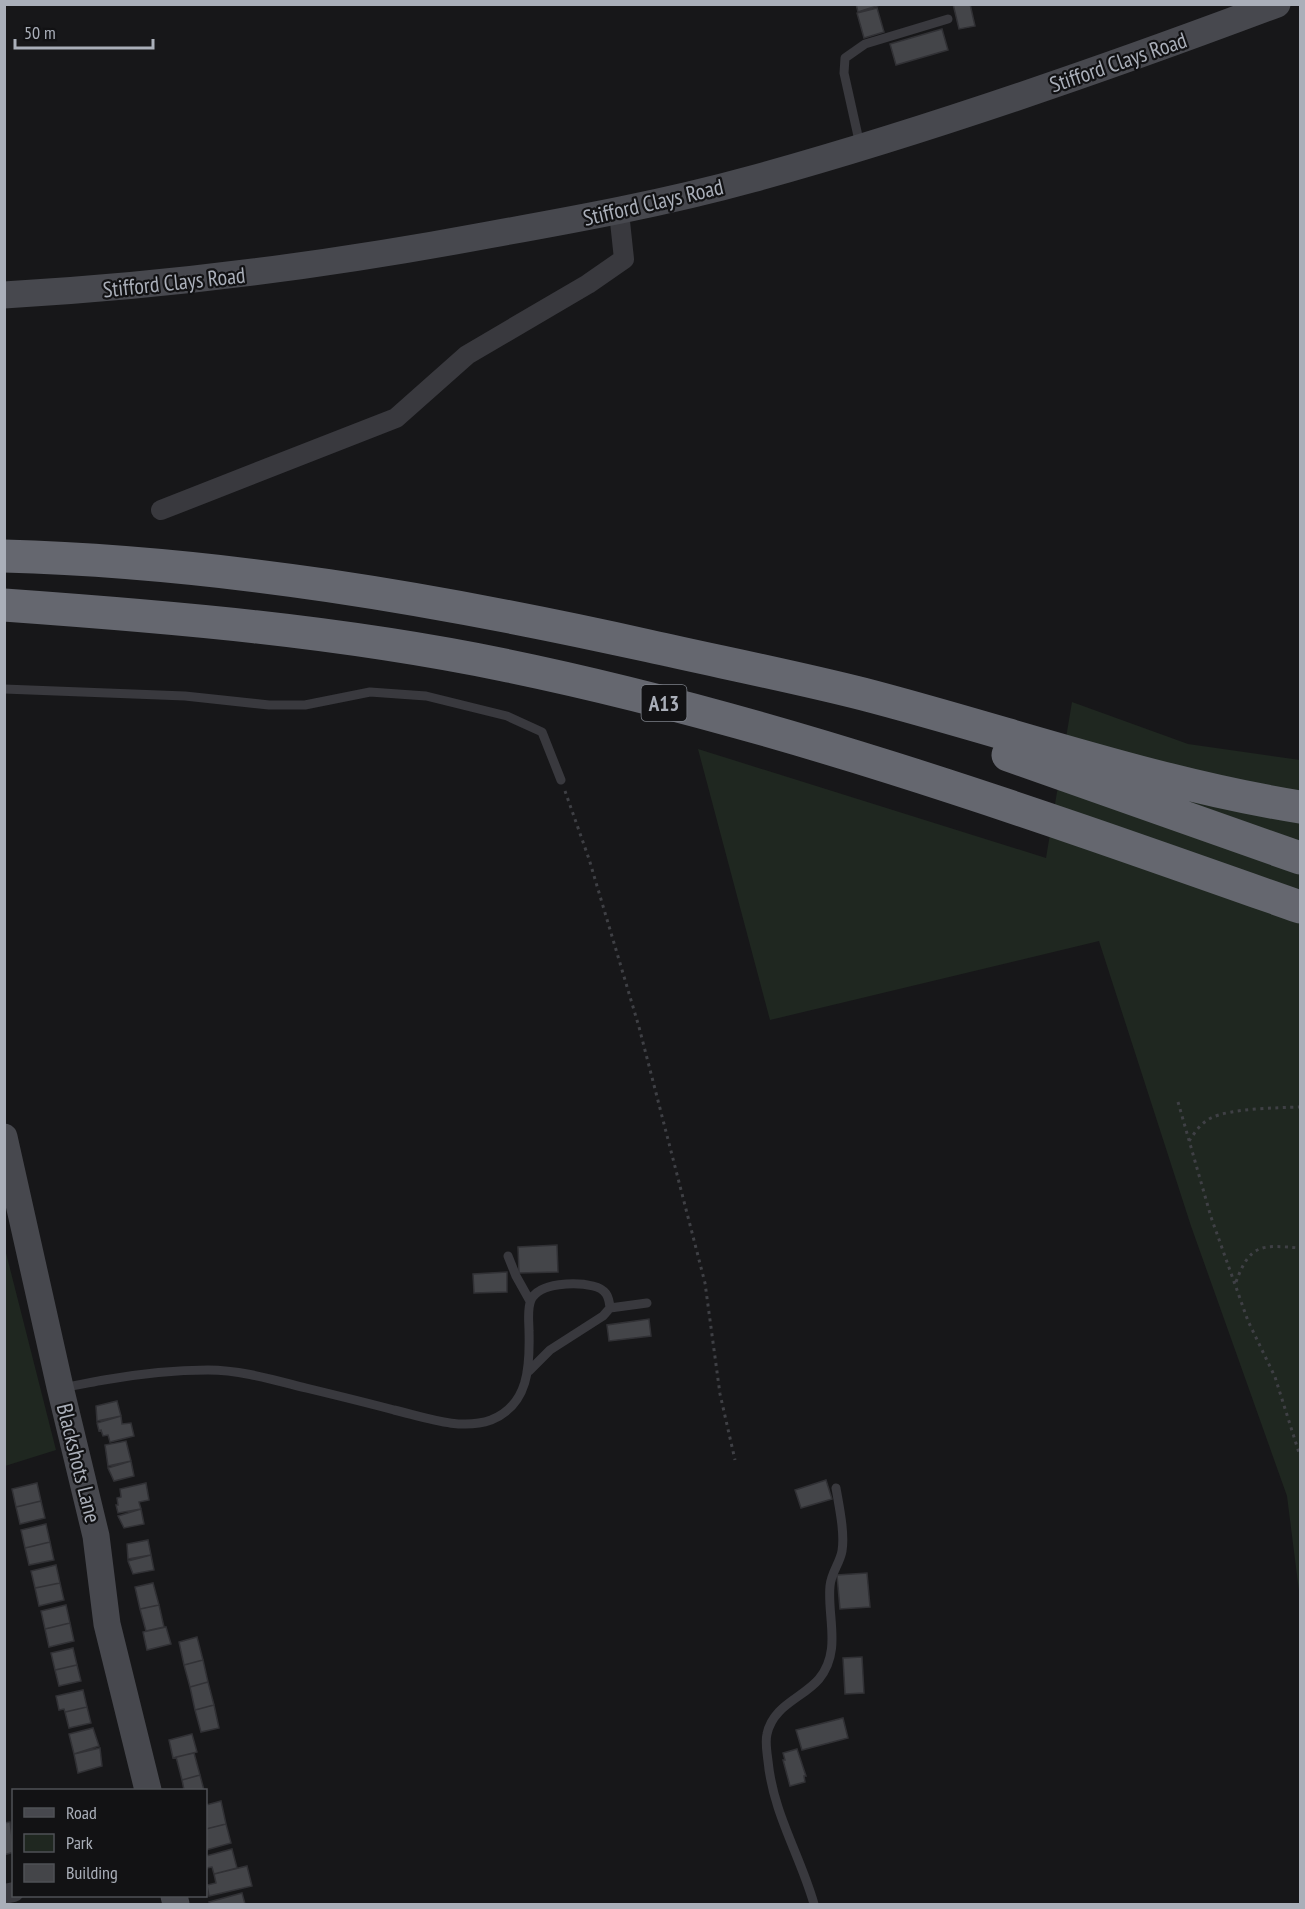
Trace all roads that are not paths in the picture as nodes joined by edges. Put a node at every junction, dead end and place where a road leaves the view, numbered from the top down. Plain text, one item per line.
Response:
1 (1277, 4) edge
2 (948, 19) dead end
3 (861, 148) junction
4 (619, 212) junction
5 (4, 295) edge
6 (161, 510) dead end
7 (4, 556) edge
8 (4, 605) edge
9 (647, 646) junction
10 (4, 689) edge
11 (561, 780) road end
12 (1300, 807) edge
13 (1300, 858) edge
14 (1300, 907) edge
15 (4, 1137) edge
16 (508, 1256) dead end
17 (530, 1301) junction
18 (647, 1303) dead end
19 (610, 1308) junction
20 (529, 1371) junction
21 (60, 1387) junction
22 (836, 1488) dead end
23 (148, 1789) edge
24 (814, 1905) edge

1 - 3 street, Stifford Clays Road
2 - 3 lane
3 - 4 street, Stifford Clays Road
4 - 5 street, Stifford Clays Road
4 - 6 street
7 - 9 highway, A13
8 - 14 highway, A13
9 - 12 highway
9 - 13 highway, A13
10 - 11 lane
15 - 21 street, Blackshots Lane
16 - 17 lane
17 - 19 lane
17 - 20 lane
18 - 19 lane
19 - 20 lane
20 - 21 lane
21 - 23 street, Blackshots Lane
22 - 24 lane

